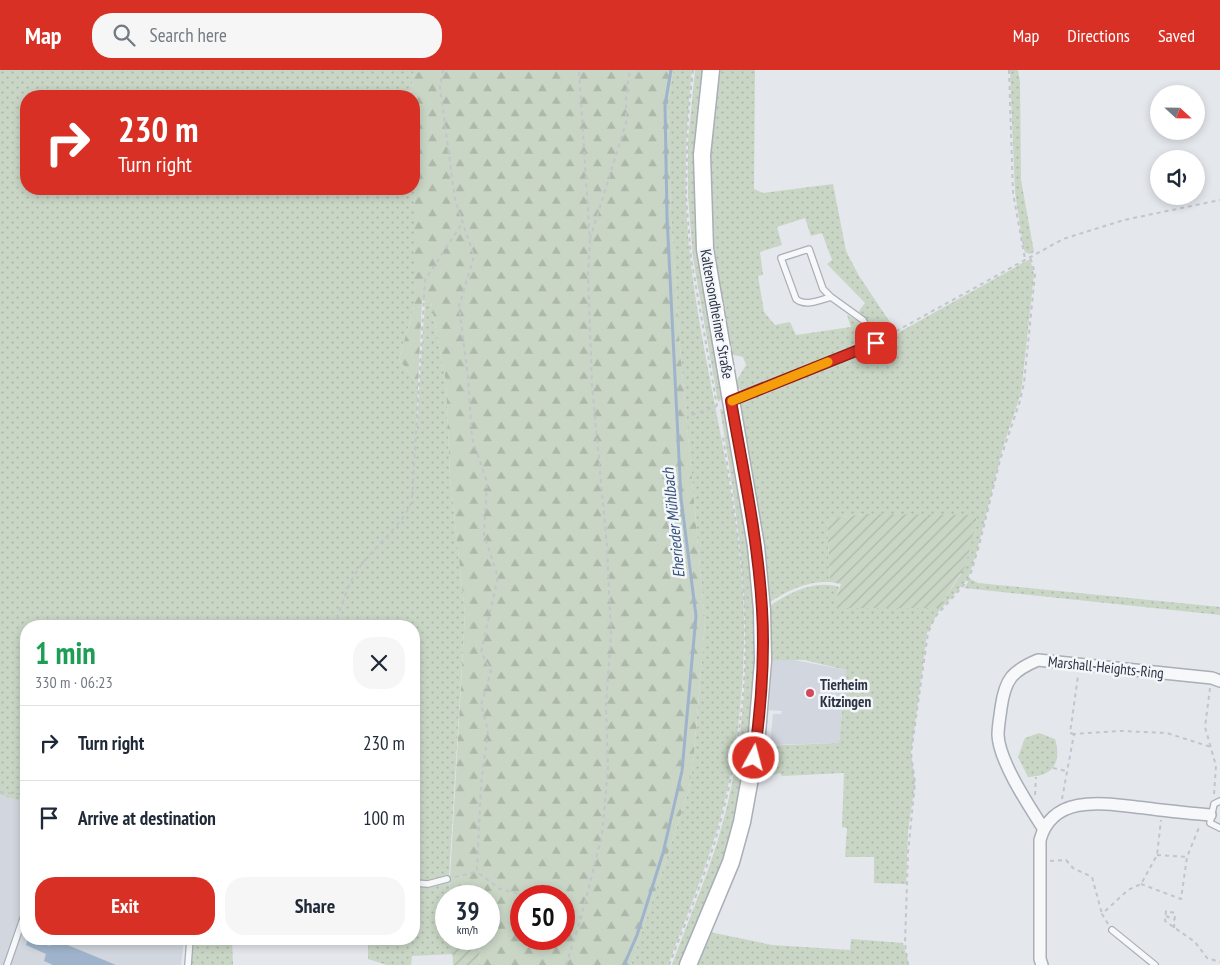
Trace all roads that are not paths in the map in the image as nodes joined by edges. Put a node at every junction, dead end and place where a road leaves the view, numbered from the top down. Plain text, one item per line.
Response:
1 (710, 70) edge
2 (831, 297) junction
3 (724, 404) junction
4 (1216, 680) edge
5 (1220, 801) edge
6 (1207, 815) junction
7 (1043, 828) junction
8 (1220, 828) edge
9 (448, 879) road end
10 (420, 883) edge
11 (20, 927) edge
12 (1112, 930) road end
13 (190, 945) edge
14 (7, 965) edge
15 (188, 965) edge
16 (688, 965) edge
17 (1042, 965) edge
18 (1155, 965) edge

1 - 3 main road, Kaltensondheimer Straße
2 - 2 lane
2 - 3 lane
3 - 16 main road, Kaltensondheimer Straße
4 - 7 street, Marshall-Heights-Ring
5 - 6 lane
6 - 7 street
6 - 8 lane
7 - 17 street
9 - 10 lane
11 - 14 lane
12 - 18 lane
13 - 15 lane

